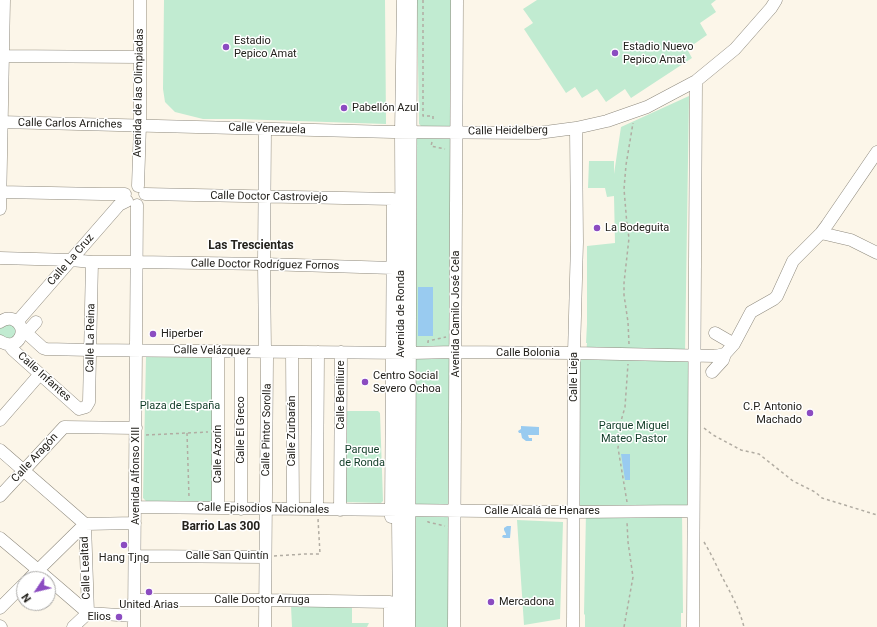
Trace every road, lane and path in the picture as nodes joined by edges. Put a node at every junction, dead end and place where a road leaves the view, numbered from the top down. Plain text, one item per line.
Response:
1 (4, 0) edge
2 (140, 0) edge
3 (395, 0) edge
4 (403, 0) edge
5 (411, 0) edge
6 (423, 0) edge
7 (457, 0) edge
8 (776, 0) edge
9 (1, 56) edge
10 (140, 57) junction
11 (696, 81) junction
12 (632, 113) junction
13 (1, 122) edge
14 (140, 125) junction
15 (576, 128) junction
16 (265, 129) junction
17 (402, 132) junction
18 (433, 132) junction
19 (456, 132) junction
20 (446, 149) dead end
21 (877, 152) edge
22 (141, 190) junction
23 (0, 192) edge
24 (102, 194) junction
25 (265, 197) junction
26 (393, 199) junction
27 (130, 200) junction
28 (0, 208) edge
29 (111, 213) junction
30 (821, 232) junction
31 (877, 253) edge
32 (0, 258) edge
33 (71, 260) junction
34 (92, 262) junction
35 (137, 262) junction
36 (264, 264) junction
37 (393, 268) junction
38 (0, 308) edge
39 (0, 322) edge
40 (36, 322) dead end
41 (21, 328) junction
42 (715, 333) dead end
43 (447, 337) dead end
44 (4, 343) edge
45 (734, 344) junction
46 (428, 345) dead end
47 (90, 350) junction
48 (136, 350) junction
49 (218, 351) junction
50 (241, 352) junction
51 (265, 352) junction
52 (292, 352) junction
53 (318, 352) junction
54 (341, 352) junction
55 (456, 352) junction
56 (401, 353) junction
57 (574, 353) junction
58 (629, 354) junction
59 (725, 354) junction
60 (694, 355) junction
61 (712, 372) dead end
62 (40, 374) junction
63 (79, 409) junction
64 (0, 420) edge
65 (694, 420) junction
66 (74, 427) junction
67 (136, 432) junction
68 (218, 432) junction
69 (187, 433) junction
70 (0, 450) edge
71 (24, 470) junction
72 (0, 496) edge
73 (135, 507) junction
74 (188, 508) junction
75 (218, 508) junction
76 (241, 508) junction
77 (266, 509) junction
78 (293, 509) junction
79 (317, 509) junction
80 (340, 510) junction
81 (399, 510) junction
82 (455, 510) junction
83 (627, 511) junction
84 (694, 511) junction
85 (573, 512) junction
86 (877, 514) edge
87 (428, 516) dead end
88 (135, 523) junction
89 (85, 524) junction
90 (445, 526) dead end
91 (694, 534) junction
92 (0, 538) edge
93 (135, 556) junction
94 (265, 557) junction
95 (38, 570) junction
96 (16, 592) edge
97 (134, 600) junction
98 (265, 600) junction
99 (390, 602) junction
100 (0, 608) edge
101 (88, 613) junction
102 (134, 622) edge
103 (73, 627) edge
104 (265, 627) edge
105 (390, 627) edge
106 (399, 627) edge
107 (409, 627) edge
108 (454, 627) edge
109 (573, 627) edge
110 (624, 627) edge
111 (693, 627) edge
112 (744, 627) edge

1 - 9 street
2 - 10 street, Avenida de las Olimpiadas
3 - 17 street, Avenida de Ronda
4 - 17 street, Avenida de Ronda
5 - 17 street, Avenida de Ronda
6 - 18 path
7 - 19 street, Avenida Camilo José Cela
8 - 11 street, Calle Heidelberg
9 - 10 street
9 - 13 street
10 - 14 street, Avenida de las Olimpiadas
11 - 12 street, Calle Heidelberg
11 - 60 street
12 - 15 street, Calle Heidelberg
12 - 58 path
13 - 14 street, Calle Carlos Arniches
13 - 23 street
14 - 16 street, Calle Venezuela
14 - 22 street, Avenida de las Olimpiadas
15 - 19 street, Calle Heidelberg
15 - 57 street, Calle Lieja
16 - 17 street, Calle Venezuela
16 - 25 street, Calle Pintor Sorolla
17 - 18 street, Calle Heidelberg
17 - 26 street, Avenida de Ronda
17 - 56 street, Avenida de Ronda
18 - 19 street, Calle Heidelberg
18 - 20 path
19 - 55 street, Avenida Camilo José Cela
21 - 30 street
22 - 25 street, Calle Doctor Castroviejo
22 - 27 street
22 - 27 street
23 - 24 street
23 - 28 street
24 - 27 street
24 - 29 street
25 - 26 street, Calle Doctor Castroviejo
25 - 36 street, Calle Pintor Sorolla
26 - 37 street, Avenida de Ronda
27 - 29 street, Calle La Cruz
27 - 35 street, Avenida Alfonso XIII
29 - 33 street, Calle La Cruz
30 - 31 street
30 - 45 street
32 - 33 street, Calle Doctor Rodríguez Fornos
33 - 34 street, Calle Doctor Rodríguez Fornos
33 - 41 street, Calle La Cruz
34 - 35 street, Calle Doctor Rodríguez Fornos
34 - 47 street, Calle La Reina
35 - 36 street, Calle Doctor Rodríguez Fornos
35 - 48 street, Avenida Alfonso XIII
36 - 37 street, Calle Doctor Rodríguez Fornos
36 - 51 street, Calle Pintor Sorolla
37 - 56 street, Avenida de Ronda
38 - 39 street
39 - 41 street
40 - 41 street
41 - 44 street
41 - 47 street, Calle Velázquez
42 - 45 street
43 - 46 path
44 - 62 street, Calle Infantes
45 - 59 street
47 - 48 street, Calle Velázquez
47 - 63 street, Calle La Reina
48 - 49 street, Calle Velázquez
48 - 67 street, Avenida Alfonso XIII
49 - 50 street, Calle Velázquez
49 - 68 street, Calle Azorín
50 - 51 street, Calle Velázquez
50 - 76 street, Calle El Greco
51 - 52 street, Calle Velázquez
51 - 77 street, Calle Pintor Sorolla
52 - 53 street, Calle Velázquez
52 - 78 street, Calle Zurbarán
53 - 54 street, Calle Velázquez
53 - 79 street
54 - 56 street, Calle Velázquez
54 - 80 street, Calle Benlliure
55 - 56 street, Calle Bolonia
55 - 57 street, Calle Bolonia
55 - 82 street, Avenida Camilo José Cela
56 - 81 street, Avenida de Ronda
56 - 81 street, Avenida de Ronda
57 - 58 street, Calle Bolonia
57 - 85 street, Calle Lieja
58 - 60 street, Calle Bolonia
58 - 83 path
59 - 60 street, Calle Bolonia
59 - 61 street
60 - 65 street
62 - 63 street, Calle Infantes
62 - 64 street
63 - 66 street
65 - 84 street
65 - 86 path
66 - 67 street, Calle Aragón
66 - 71 street, Calle Aragón
67 - 69 path
67 - 73 street, Avenida Alfonso XIII
68 - 69 path
68 - 75 street, Calle Azorín
69 - 74 path
70 - 71 street
71 - 72 street, Calle Aragón
71 - 89 street
73 - 74 street, Calle Episodios Nacionales
73 - 88 street, Avenida Alfonso XIII
74 - 75 street, Calle Episodios Nacionales
75 - 76 street, Calle Episodios Nacionales
76 - 77 street, Calle Episodios Nacionales
77 - 78 street, Calle Episodios Nacionales
77 - 94 street, Calle Pintor Sorolla
78 - 79 street, Calle Episodios Nacionales
79 - 80 street, Calle Episodios Nacionales
79 - 94 path, Calle San Quintín
80 - 81 street, Calle Episodios Nacionales
81 - 82 street, Calle Alcalá de Henares
81 - 99 street, Avenida de Ronda
81 - 106 street, Avenida de Ronda
81 - 107 street, Avenida de Ronda
82 - 85 street, Calle Alcalá de Henares
82 - 108 street, Avenida Camilo José Cela
83 - 84 street, Calle Alcalá de Henares
83 - 85 street, Calle Alcalá de Henares
83 - 110 path
84 - 91 street
85 - 109 street, Calle Lieja
87 - 90 path
88 - 89 street
88 - 93 street, Avenida Alfonso XIII
89 - 95 street
89 - 101 street, Calle Lealtad
91 - 111 street
91 - 112 path
92 - 95 street
93 - 94 street, Calle San Quintín
93 - 97 street, Avenida Alfonso XIII
94 - 98 street, Calle Pintor Sorolla
95 - 101 street
96 - 100 street
97 - 98 street, Calle Doctor Arruga
97 - 102 street, Avenida Alfonso XIII
98 - 99 street, Calle Doctor Arruga
98 - 104 street, Calle Pintor Sorolla
99 - 105 street, Avenida de Ronda
101 - 102 street
101 - 103 street

